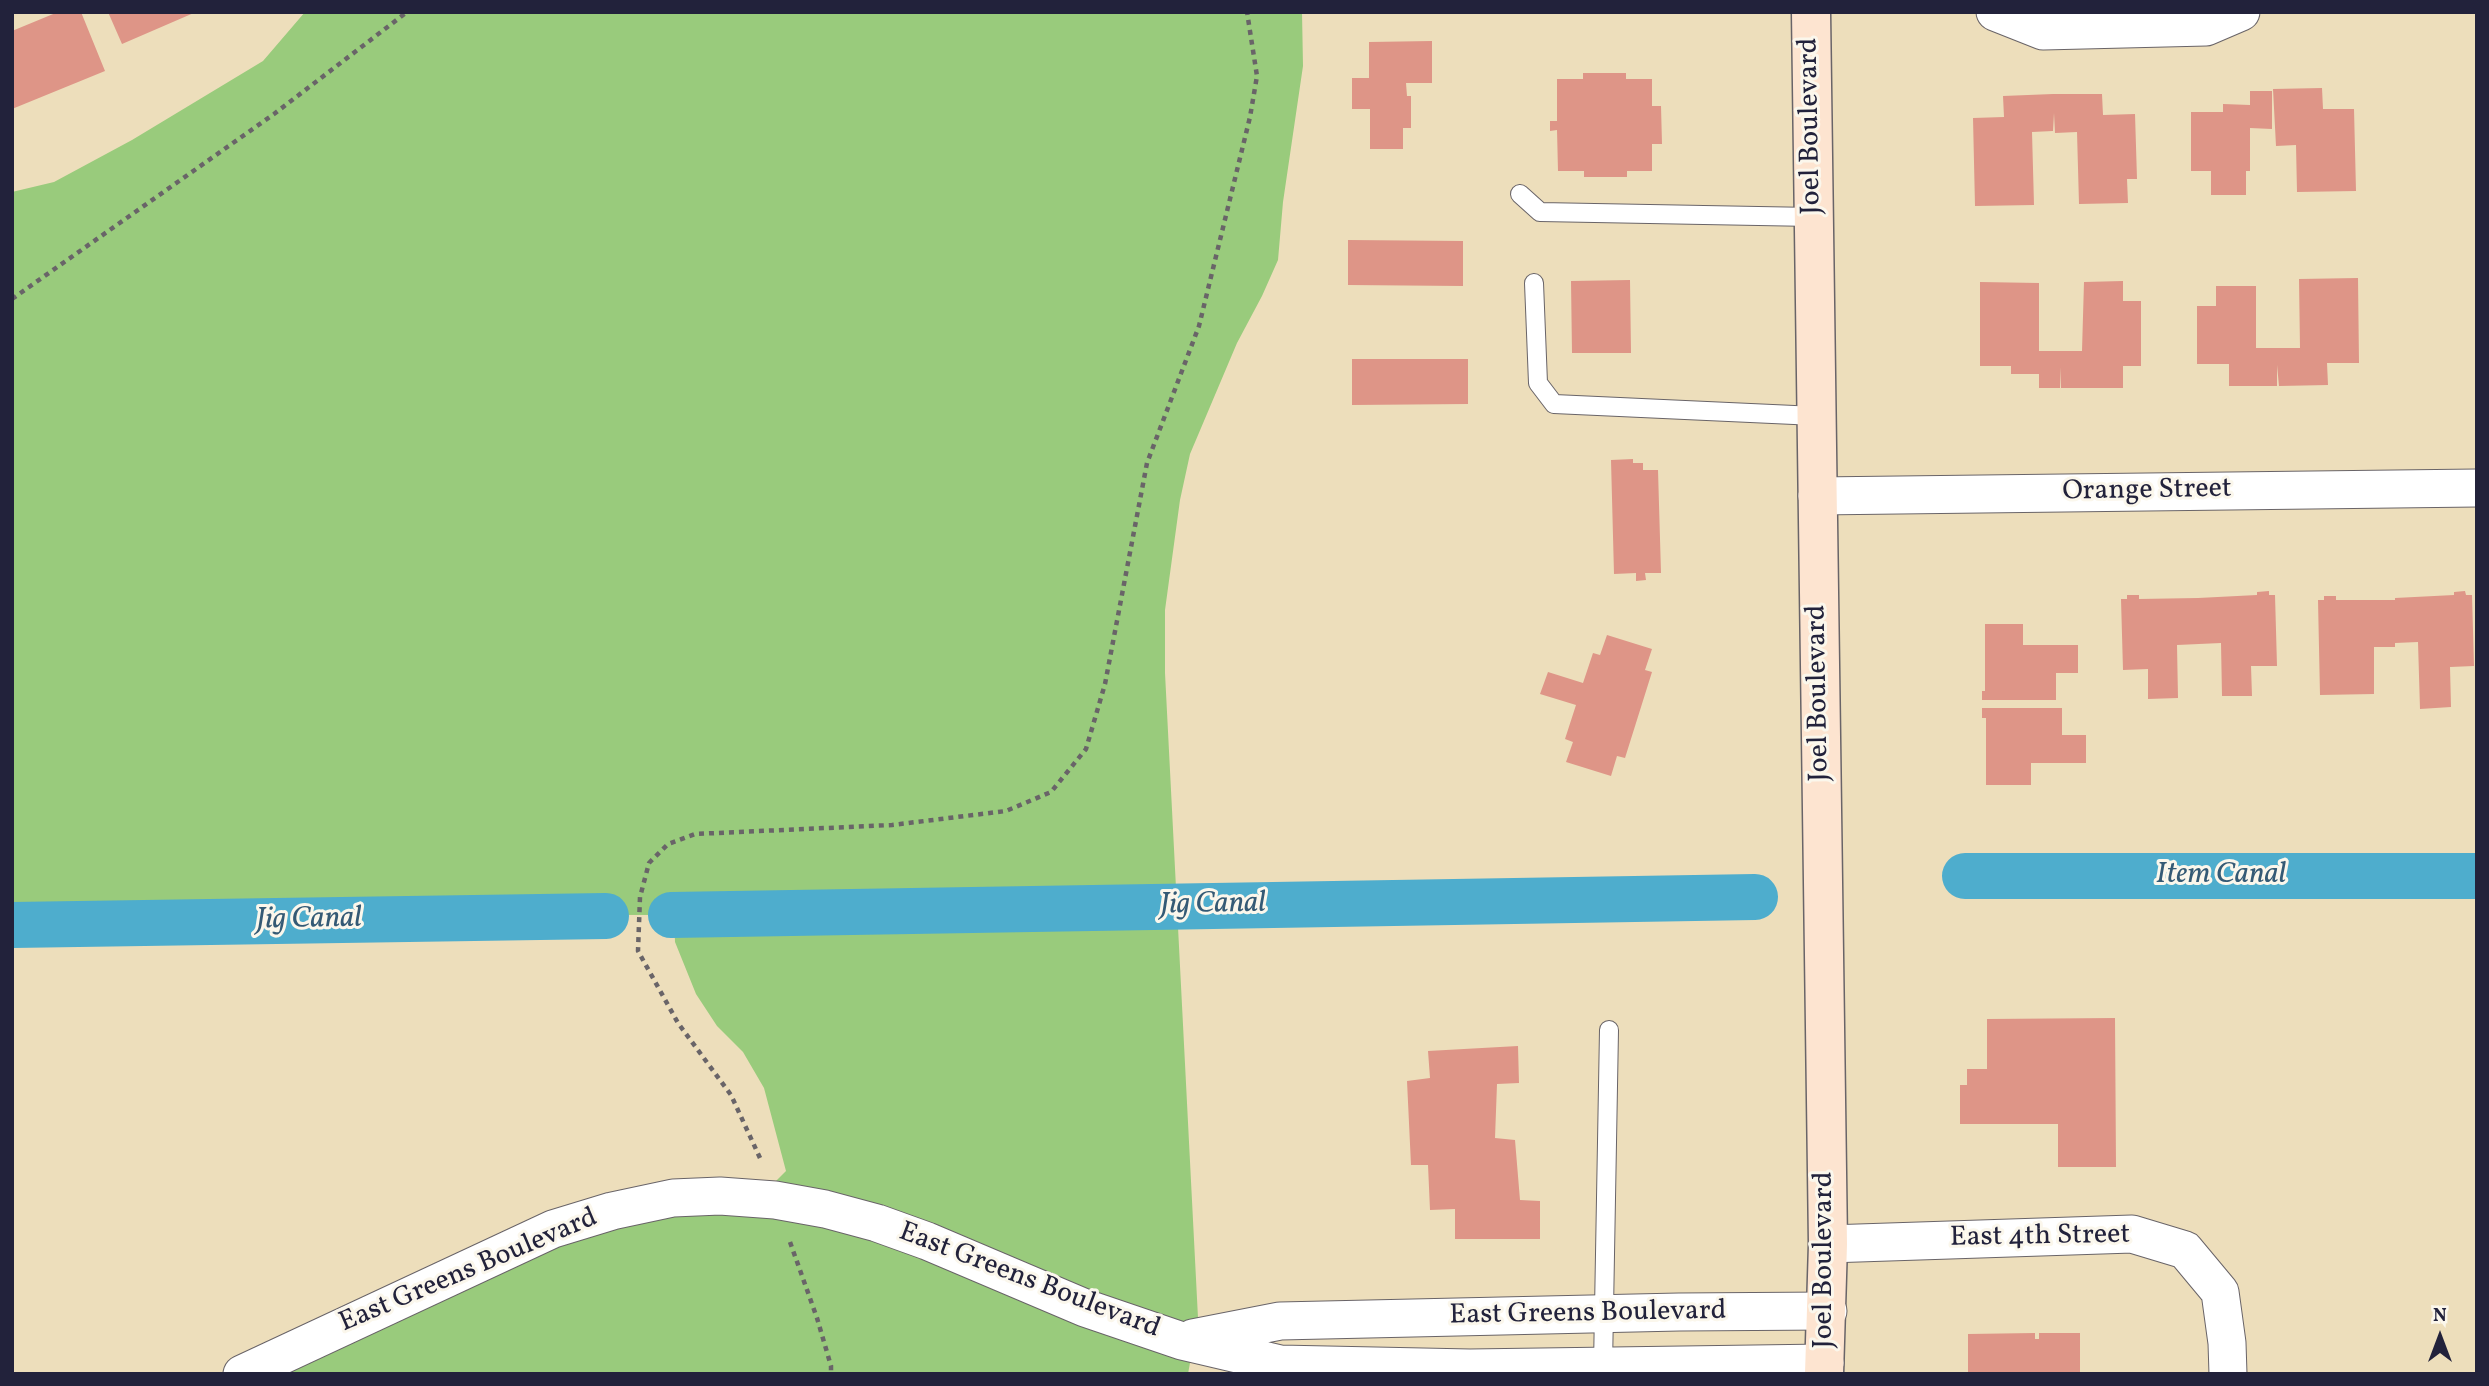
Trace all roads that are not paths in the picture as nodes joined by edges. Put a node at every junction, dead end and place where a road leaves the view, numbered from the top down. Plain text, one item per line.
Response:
1 (1811, 12) edge
2 (1995, 12) edge
3 (2241, 12) edge
4 (1520, 194) dead end
5 (1814, 217) junction
6 (1534, 284) dead end
7 (1816, 416) junction
8 (2477, 488) edge
9 (1817, 496) junction
10 (1609, 1030) dead end
11 (1828, 1244) junction
12 (1828, 1311) junction
13 (1605, 1314) junction
14 (1182, 1341) junction
15 (2227, 1359) edge
16 (1603, 1366) junction
17 (1825, 1369) edge
18 (242, 1374) edge

1 - 5 main road, Joel Boulevard
2 - 3 street
4 - 5 lane
5 - 7 main road, Joel Boulevard
6 - 7 lane
7 - 9 main road, Joel Boulevard
8 - 9 street, Orange Street
9 - 11 main road, Joel Boulevard
10 - 13 lane
11 - 12 main road, Joel Boulevard
11 - 15 street, East 4th Street
12 - 13 street, East Greens Boulevard
12 - 17 main road, Joel Boulevard
13 - 14 street, East Greens Boulevard
13 - 16 lane
14 - 16 street, East Greens Boulevard
14 - 18 street, East Greens Boulevard
16 - 17 street, East Greens Boulevard

